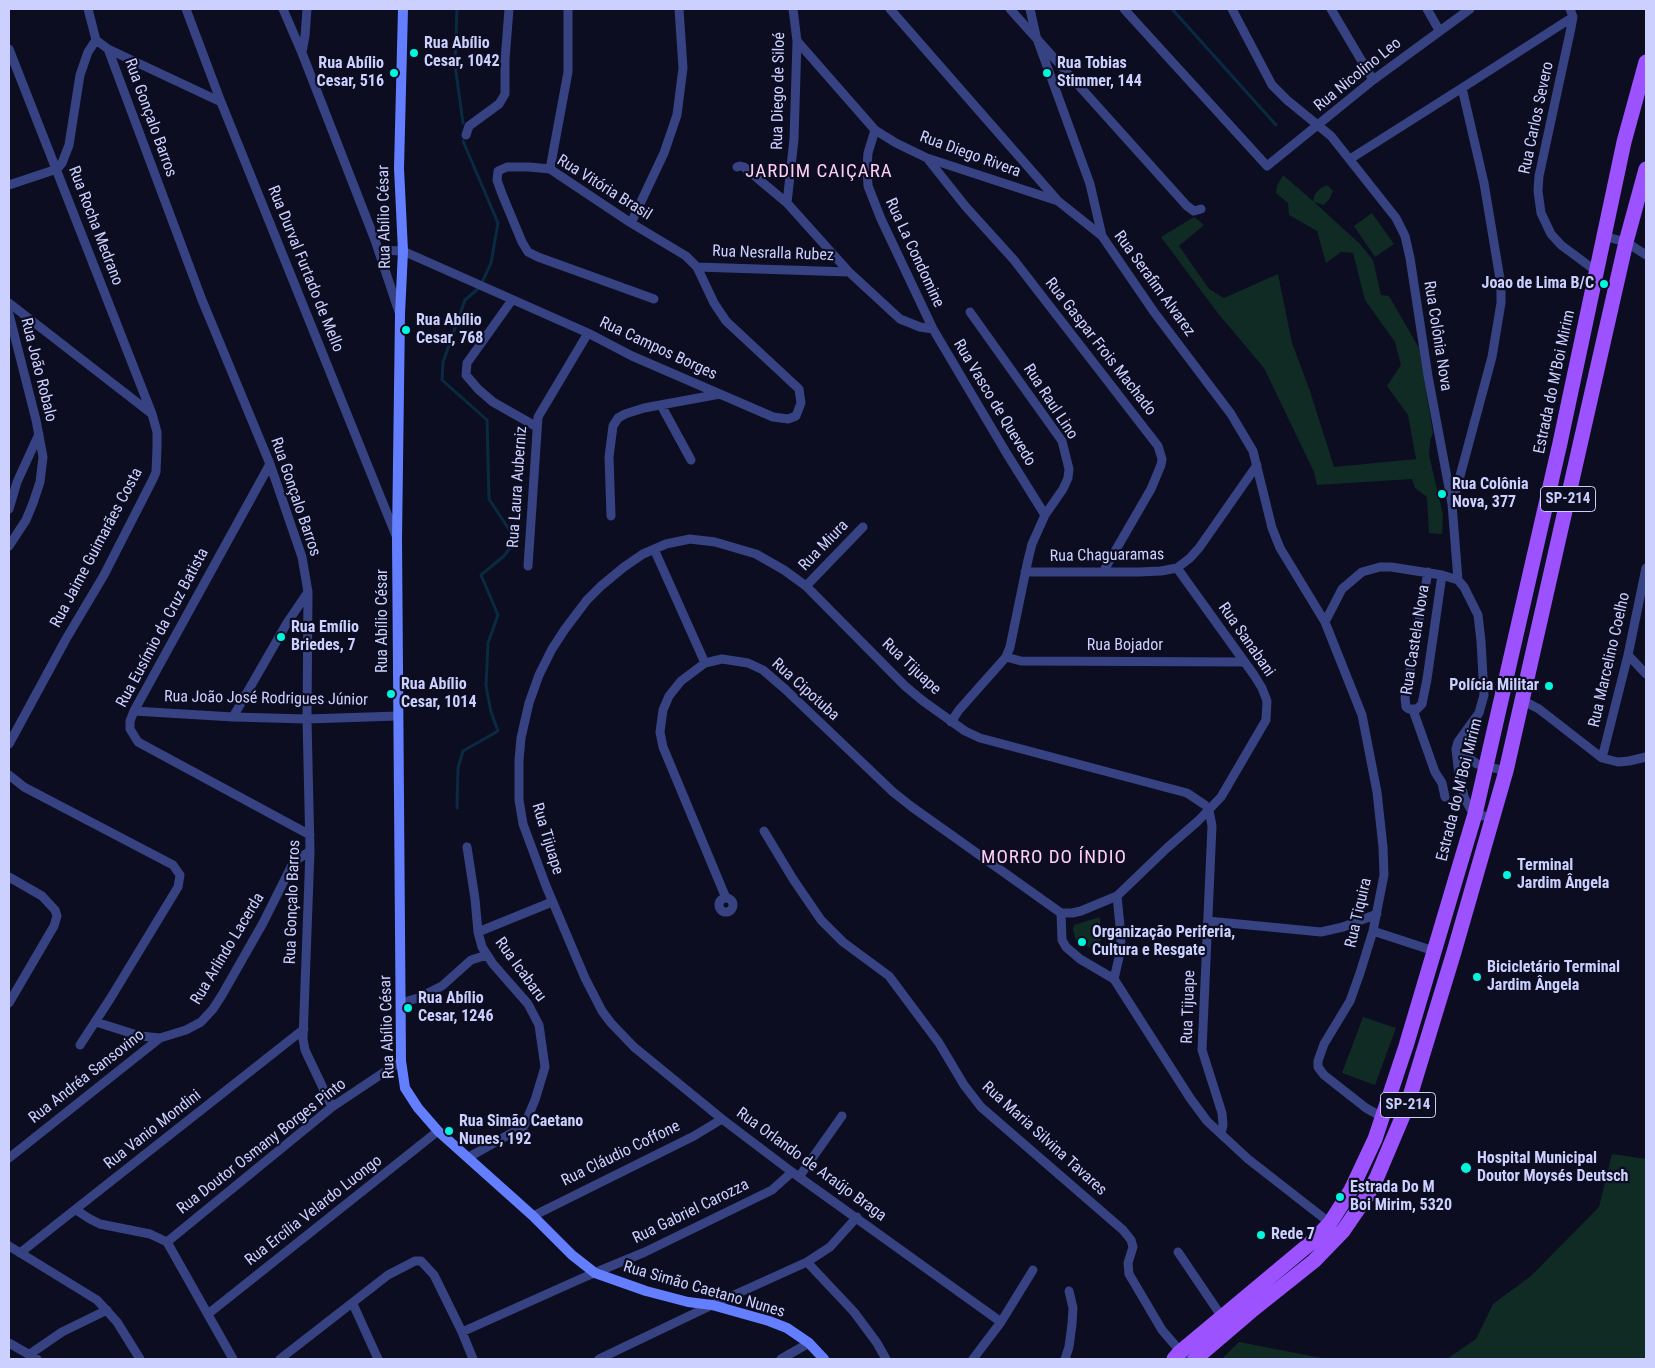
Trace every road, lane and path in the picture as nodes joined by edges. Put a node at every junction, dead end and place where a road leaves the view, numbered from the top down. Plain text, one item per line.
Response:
1 (88, 9) edge
2 (186, 9) edge
3 (283, 9) edge
4 (307, 9) edge
5 (403, 9) edge
6 (509, 9) edge
7 (568, 9) edge
8 (679, 9) edge
9 (794, 9) edge
10 (890, 9) edge
11 (1010, 9) edge
12 (1030, 9) edge
13 (1124, 9) edge
14 (1232, 9) edge
15 (1331, 9) edge
16 (1427, 9) edge
17 (1470, 9) edge
18 (1572, 13) edge
19 (1439, 30) junction
20 (1036, 36) junction
21 (96, 40) junction
22 (797, 41) junction
23 (9, 49) edge
24 (108, 49) junction
25 (302, 53) junction
26 (1646, 62) edge
27 (1374, 80) junction
28 (1462, 88) junction
29 (221, 102) junction
30 (1319, 126) junction
31 (875, 130) junction
32 (466, 135) dead end
33 (927, 158) junction
34 (1350, 159) junction
35 (737, 167) dead end
36 (56, 169) junction
37 (550, 169) junction
38 (1646, 169) edge
39 (9, 185) edge
40 (1058, 201) junction
41 (787, 204) junction
42 (1201, 209) dead end
43 (631, 223) junction
44 (1102, 236) junction
45 (1603, 236) junction
46 (1626, 242) junction
47 (378, 250) junction
48 (403, 251) junction
49 (1646, 255) edge
50 (696, 267) junction
51 (1596, 271) junction
52 (848, 272) junction
53 (654, 299) dead end
54 (512, 300) junction
55 (9, 303) edge
56 (970, 312) dead end
57 (9, 314) edge
58 (400, 314) junction
59 (932, 329) junction
60 (588, 334) junction
61 (16, 338) junction
62 (9, 347) edge
63 (720, 394) junction
64 (661, 405) junction
65 (152, 414) junction
66 (536, 427) junction
67 (39, 434) junction
68 (691, 460) dead end
69 (270, 464) junction
70 (1257, 465) junction
71 (1452, 504) junction
72 (9, 509) edge
73 (1046, 515) junction
74 (611, 516) dead end
75 (863, 528) dead end
76 (397, 539) junction
77 (9, 546) edge
78 (654, 549) junction
79 (528, 566) dead end
80 (1177, 568) junction
81 (1646, 568) edge
82 (1025, 572) junction
83 (1103, 572) junction
84 (1428, 572) junction
85 (1442, 575) junction
86 (1458, 580) junction
87 (806, 586) junction
88 (308, 592) junction
89 (1325, 622) junction
90 (1628, 655) junction
91 (1006, 658) junction
92 (1244, 662) junction
93 (705, 664) junction
94 (1646, 674) edge
95 (1522, 700) junction
96 (1413, 710) junction
97 (134, 711) junction
98 (398, 716) junction
99 (233, 717) junction
100 (307, 719) junction
101 (951, 722) junction
102 (9, 744) edge
103 (1456, 749) junction
104 (1646, 757) edge
105 (1602, 758) junction
106 (1485, 767) junction
107 (1506, 771) junction
108 (9, 775) edge
109 (1445, 797) dead end
110 (1209, 810) junction
111 (1475, 814) junction
112 (1493, 818) junction
113 (764, 831) dead end
114 (310, 835) junction
115 (466, 847) dead end
116 (310, 851) junction
117 (9, 877) edge
118 (1117, 896) junction
119 (726, 898) dead end
120 (552, 902) junction
121 (1061, 912) junction
122 (1377, 914) junction
123 (1208, 921) junction
124 (1373, 930) junction
125 (478, 932) junction
126 (1434, 951) junction
127 (486, 955) junction
128 (1114, 980) junction
129 (1422, 991) junction
130 (1440, 994) junction
131 (594, 997) joint
132 (9, 1003) edge
133 (401, 1003) junction
134 (96, 1022) junction
135 (304, 1029) junction
136 (160, 1038) junction
137 (80, 1045) dead end
138 (401, 1062) junction
139 (1390, 1092) junction
140 (332, 1107) junction
141 (842, 1116) dead end
142 (1382, 1117) junction
143 (722, 1119) junction
144 (1401, 1122) junction
145 (438, 1131) junction
146 (1221, 1134) junction
147 (469, 1157) junction
148 (9, 1158) edge
149 (796, 1174) junction
150 (76, 1210) junction
151 (533, 1216) junction
152 (857, 1217) junction
153 (1330, 1223) junction
154 (167, 1242) junction
155 (9, 1246) edge
156 (1178, 1252) dead end
157 (20, 1253) junction
158 (807, 1262) junction
159 (1033, 1270) dead end
160 (595, 1273) junction
161 (1069, 1291) dead end
162 (353, 1304) junction
163 (712, 1305) junction
164 (107, 1310) junction
165 (208, 1314) junction
166 (1222, 1317) junction
167 (1001, 1322) junction
168 (462, 1332) junction
169 (9, 1343) edge
170 (809, 1343) junction
171 (33, 1357) edge
172 (1180, 1357) edge
173 (140, 1359) edge
174 (234, 1359) edge
175 (280, 1359) edge
176 (378, 1359) edge
177 (473, 1359) edge
178 (599, 1359) edge
179 (780, 1359) edge
180 (824, 1359) edge
181 (886, 1359) edge
182 (973, 1359) edge
183 (1065, 1359) edge
184 (1195, 1359) edge

1 - 21 street
2 - 29 street, Rua Durval Furtado de Mello
3 - 25 street
4 - 25 street
5 - 48 main road, Rua Abílio César
6 - 32 street
7 - 37 street
8 - 43 street
9 - 22 street, Rua Diego de Siloé
10 - 40 street, Rua Serafim Alvarez
11 - 20 street
12 - 20 street
13 - 30 street, Rua Nicolino Leo
14 - 30 street, Rua Colônia Nova
15 - 27 street
16 - 19 street
17 - 19 street, Rua Nicolino Leo
18 - 28 street
18 - 51 street, Rua Carlos Severo
19 - 27 street, Rua Nicolino Leo
20 - 42 street
20 - 44 street
21 - 24 street, Rua Gonçalo Barros
21 - 36 street
22 - 31 street, Rua Diego Rivera
22 - 41 street, Rua Diego de Siloé
23 - 36 street, Rua Rocha Medrano
24 - 29 street
24 - 69 street, Rua Gonçalo Barros
25 - 47 street
26 - 45 main road, Estrada do M'Boi Mirim / SP-214
27 - 30 street, Rua Nicolino Leo
28 - 34 street
28 - 71 street
29 - 76 street, Rua Durval Furtado de Mello
30 - 34 street, Rua Colônia Nova
31 - 33 street, Rua Diego Rivera
31 - 59 street, Rua La Condomine
33 - 40 street, Rua Diego Rivera
33 - 83 street, Rua Gaspar Frois Machado
34 - 71 street, Rua Colônia Nova
35 - 41 street, Rua Vasco de Quevedo
36 - 39 street
36 - 65 street, Rua Rocha Medrano
37 - 43 street, Rua Vitória Brasil
37 - 53 street, Rua Vitória Brasil
38 - 46 main road, SP-214
40 - 44 street, Rua Serafim Alvarez
41 - 52 street, Rua Vasco de Quevedo
43 - 50 street, Rua Vitória Brasil
44 - 70 street, Rua Serafim Alvarez
45 - 46 street
45 - 51 main road, Estrada do M'Boi Mirim / SP-214
46 - 49 street
46 - 95 main road, SP-214
47 - 48 street, Rua Campos Borges
47 - 58 street
48 - 54 street, Rua Campos Borges
48 - 58 main road, Rua Abílio César
50 - 52 street, Rua Nesralla Rubez
50 - 63 street, Rua Campos Borges
51 - 106 main road, Estrada do M'Boi Mirim / SP-214
52 - 59 street, Rua Vasco de Quevedo
54 - 60 street, Rua Campos Borges
54 - 66 street
55 - 65 street
56 - 73 street, Rua Raul Lino
57 - 61 street, Rua João Robalo
58 - 76 main road, Rua Abílio César
59 - 73 street, Rua Vasco de Quevedo
60 - 63 street, Rua Campos Borges
60 - 66 street, Rua Laura Auberniz
61 - 62 street
61 - 67 street, Rua João Robalo
63 - 64 street
64 - 68 street
64 - 74 street
65 - 102 street, Rua Jaime Guimarães Costa
66 - 79 street, Rua Laura Auberniz
67 - 72 street, Rua João Robalo
67 - 77 street, Rua João Robalo
69 - 88 street, Rua Gonçalo Barros
69 - 97 street, Rua Eusímio da Cruz Batista
70 - 80 street, Rua Chaguaramas
70 - 89 street, Rua Serafim Alvarez
71 - 86 street, Rua Colônia Nova
73 - 82 street
75 - 87 street, Rua Miura
76 - 98 main road, Rua Abílio César
78 - 87 street, Rua Tijuape
78 - 93 street
78 - 120 street, Rua Tijuape
80 - 83 street, Rua Chaguaramas
80 - 92 street, Rua Sanabani
81 - 90 street, Rua Marcelino Coelho
82 - 83 street, Rua Chaguaramas
82 - 91 street
84 - 85 street
84 - 89 street
84 - 96 street, Rua Castela Nova
85 - 86 street
85 - 96 street, Rua Castela Nova
86 - 103 street
87 - 101 street, Rua Tijuape
88 - 99 street
88 - 100 street, Rua Gonçalo Barros
89 - 122 street, Rua Tiquira
90 - 94 street
90 - 105 street, Rua Marcelino Coelho
91 - 92 street, Rua Bojador
91 - 101 street
92 - 110 street, Rua Sanabani
93 - 119 street, Rua Cipotuba
93 - 121 street, Rua Cipotuba
95 - 105 street
95 - 107 main road, SP-214
96 - 109 street
97 - 99 street, Rua João José Rodrigues Júnior
97 - 114 street, Rua Eusímio da Cruz Batista
98 - 100 street, Rua João José Rodrigues Júnior
98 - 133 main road, Rua Abílio César
99 - 100 street, Rua João José Rodrigues Júnior
100 - 114 street, Rua Gonçalo Barros
101 - 110 street, Rua Tijuape
103 - 106 street
103 - 111 street
104 - 105 street
106 - 107 street
106 - 111 main road, Estrada do M'Boi Mirim / SP-214
107 - 112 main road, SP-214
108 - 134 street
110 - 118 street, Rua Sanabani
110 - 123 street, Rua Tijuape
111 - 112 street
111 - 126 main road, Estrada do M'Boi Mirim / SP-214
112 - 130 main road, SP-214
113 - 172 street, Rua Maria Silvina Tavares
114 - 116 street, Rua Gonçalo Barros
115 - 125 street
116 - 135 street, Rua Gonçalo Barros
116 - 136 street, Rua Arlindo Lacerda
117 - 132 street
118 - 121 street
118 - 128 street
120 - 125 street, Rua Icabaru
120 - 131 street, Rua Tijuape
121 - 128 street
122 - 123 street
122 - 124 street, Rua Tiquira
123 - 146 street, Rua Tijuape
124 - 126 street
124 - 142 street, Rua Tiquira
125 - 127 street, Rua Icabaru
126 - 129 main road, Estrada do M'Boi Mirim / SP-214
127 - 133 street
127 - 147 street, Rua Icabaru
128 - 146 street
129 - 130 main road
129 - 139 main road, Estrada do M'Boi Mirim / SP-214
130 - 144 main road, SP-214
131 - 143 street, Rua Orlando de Araújo Braga
133 - 138 main road, Rua Abílio César
134 - 136 street, Rua Arlindo Lacerda
134 - 137 street
135 - 140 street, Rua Gonçalo Barros
135 - 150 street, Rua Vanio Mondini
136 - 148 street, Rua Andréa Sansovino
138 - 140 street, Rua Doutor Osmany Borges Pinto
138 - 145 main road, Rua Abílio César
139 - 142 main road, Estrada do M'Boi Mirim / SP-214
139 - 144 main road
140 - 154 street, Rua Doutor Osmany Borges Pinto
141 - 149 street, Rua Gabriel Carozza
142 - 153 main road, Estrada do M'Boi Mirim / SP-214
143 - 149 street, Rua Orlando de Araújo Braga
143 - 151 street, Rua Cláudio Coffone
144 - 184 main road, SP-214
145 - 147 main road, Rua Abílio César
145 - 165 street, Rua Ercília Velardo Luongo
146 - 153 street
147 - 151 main road, Rua Abílio César
149 - 152 street, Rua Orlando de Araújo Braga
149 - 160 street, Rua Gabriel Carozza
150 - 154 street
150 - 157 street, Rua Vanio Mondini
151 - 160 main road, Rua Abílio César
152 - 158 street
152 - 167 street, Rua Orlando de Araújo Braga
153 - 166 main road, Estrada do M'Boi Mirim / SP-214
154 - 165 street
155 - 157 street
156 - 166 street
157 - 164 street
158 - 163 street
158 - 181 street
159 - 167 street
160 - 163 main road, Rua Simão Caetano Nunes
160 - 168 street, Rua Gabriel Carozza
161 - 183 street
162 - 168 street
162 - 175 street
162 - 176 street
163 - 170 main road, Rua Simão Caetano Nunes
163 - 178 street
164 - 171 street
164 - 173 street
165 - 174 street
166 - 172 main road, Estrada do M'Boi Mirim / SP-214
167 - 182 street
168 - 177 street
169 - 171 street
170 - 179 street
170 - 180 main road, Rua Simão Caetano Nunes

